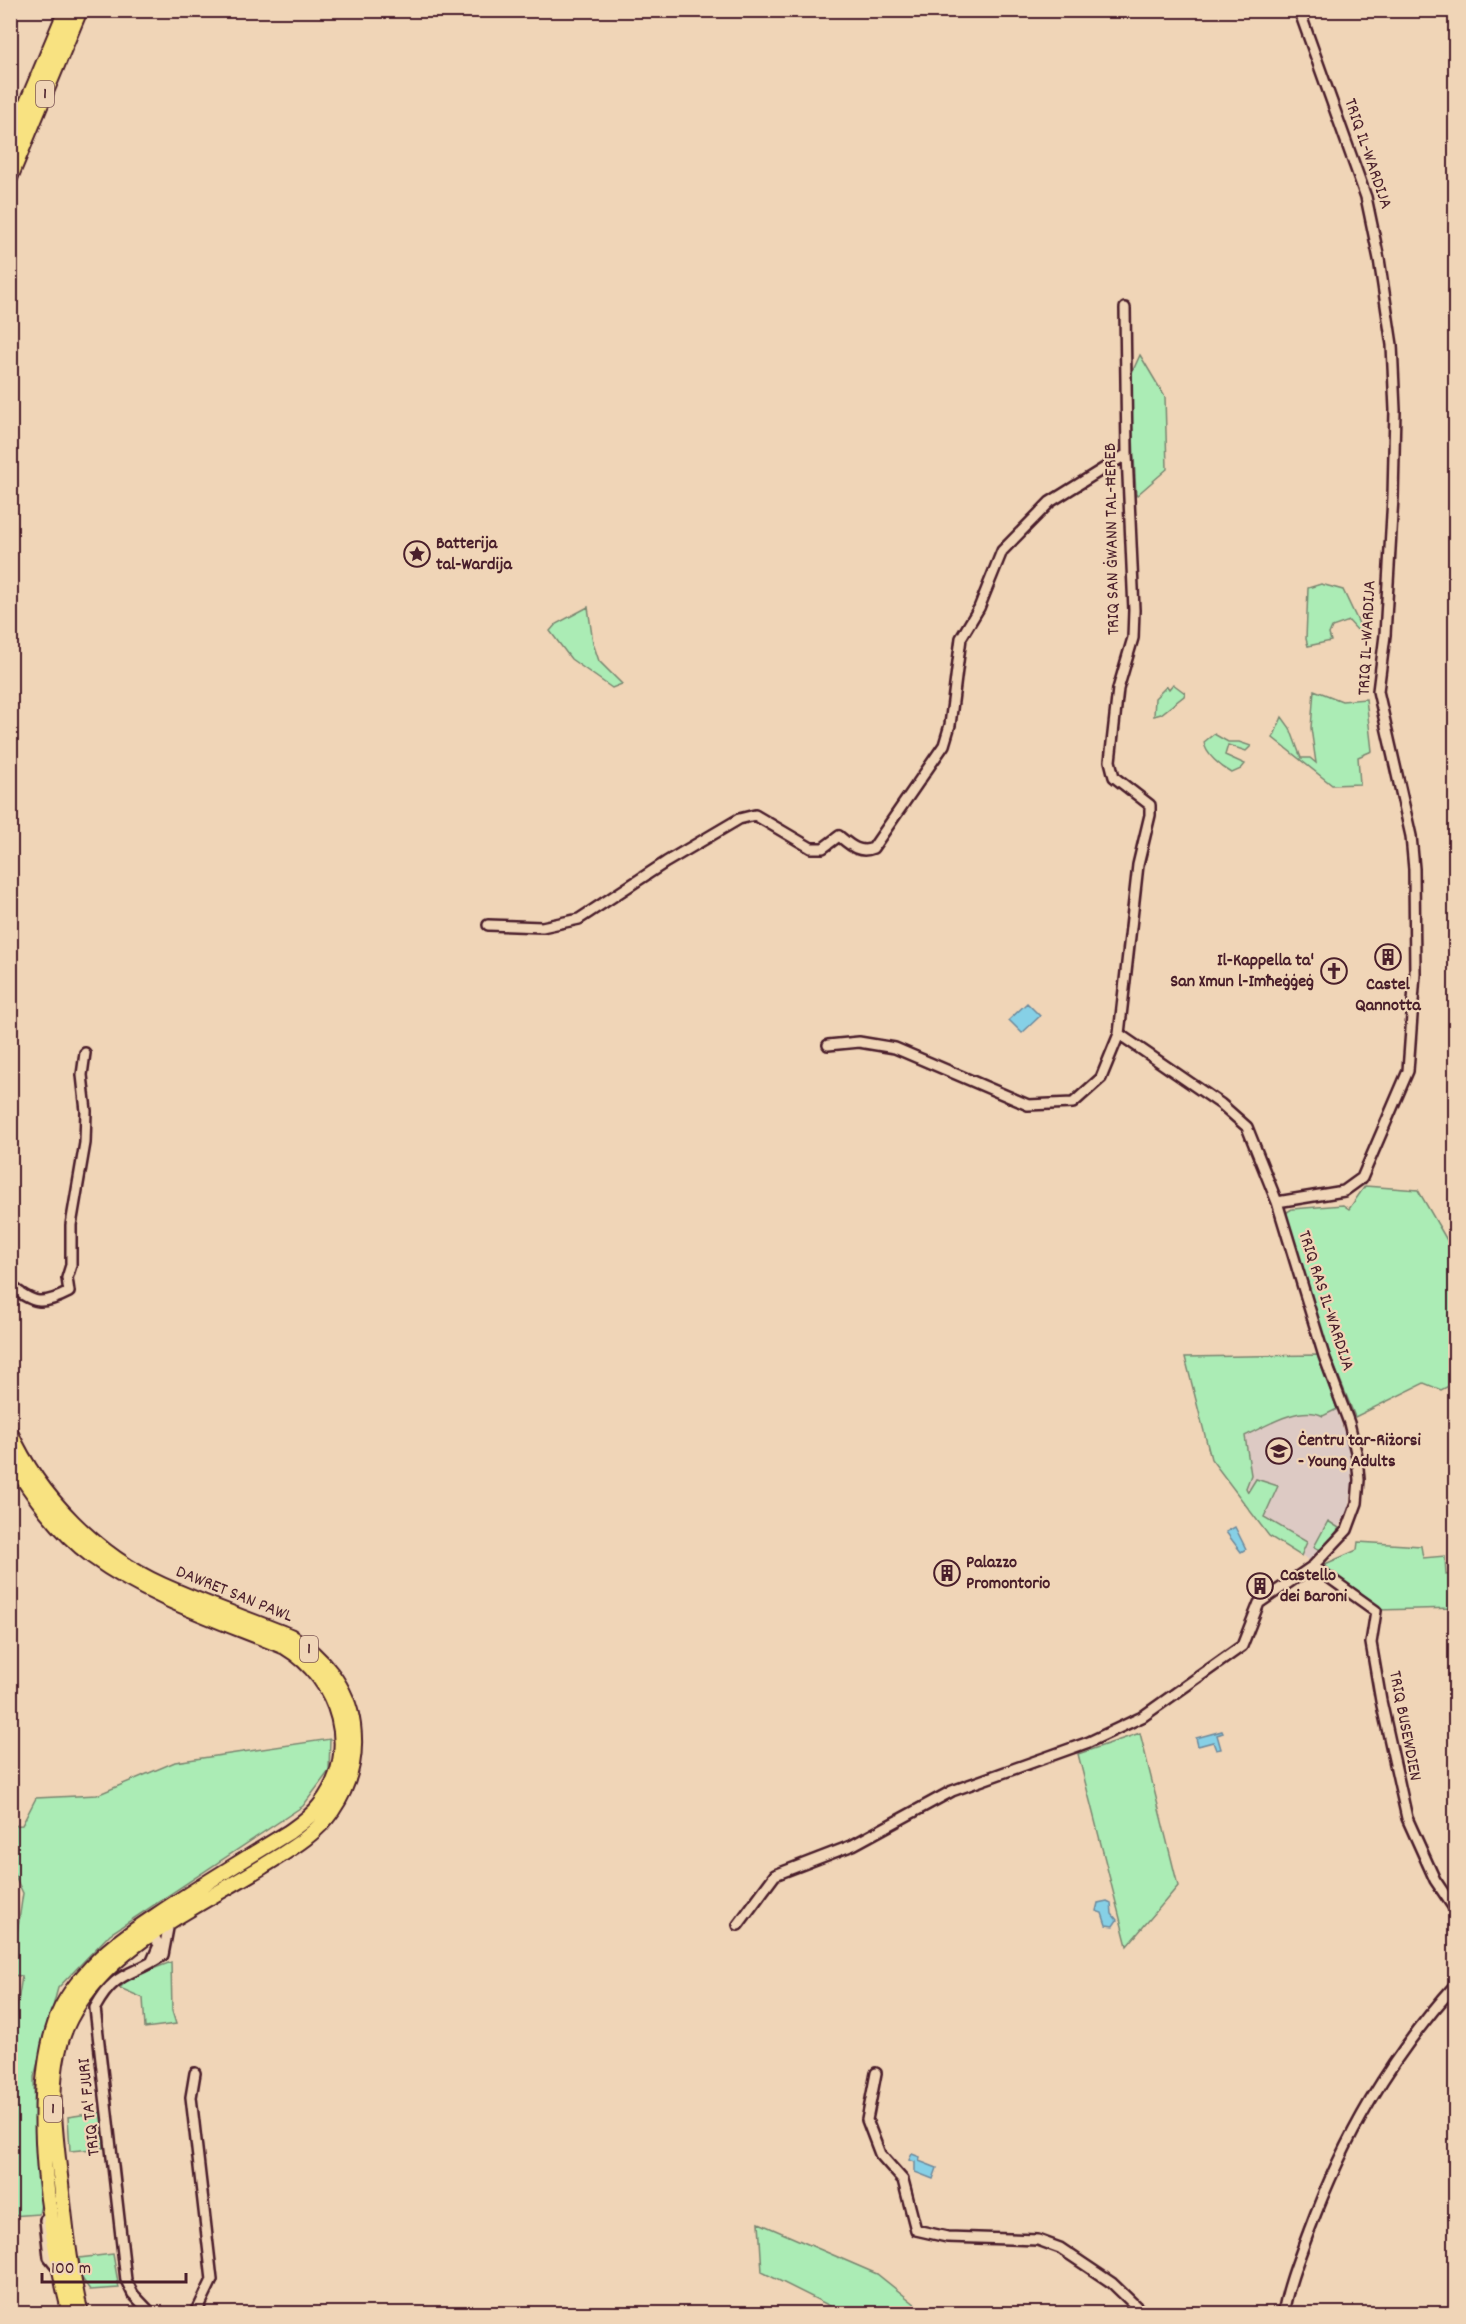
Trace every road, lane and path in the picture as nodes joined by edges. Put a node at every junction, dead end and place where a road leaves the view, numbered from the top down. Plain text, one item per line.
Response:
1 (66, 10) edge
2 (80, 10) edge
3 (1299, 10) edge
4 (10, 143) edge
5 (10, 178) edge
6 (1125, 308) dead end
7 (1127, 454) junction
8 (488, 925) dead end
9 (1119, 1034) junction
10 (828, 1045) dead end
11 (85, 1053) dead end
12 (1277, 1202) junction
13 (10, 1285) edge
14 (10, 1432) edge
15 (10, 1458) edge
16 (1313, 1566) junction
17 (1455, 1911) edge
18 (169, 1923) junction
19 (738, 1925) dead end
20 (128, 1935) junction
21 (147, 1938) junction
22 (151, 1964) junction
23 (1455, 1984) edge
24 (195, 2073) dead end
25 (876, 2073) dead end
26 (70, 2313) edge
27 (81, 2313) edge
28 (152, 2313) edge
29 (193, 2313) edge
30 (1144, 2313) edge
31 (1283, 2313) edge

1 - 4 highway, 1
2 - 5 highway, 1
3 - 12 street, TRIQ IL-WARDIJA
6 - 7 street, TRIQ SAN ĠWANN TAL-ĦEREB
7 - 8 street
7 - 9 street, TRIQ SAN ĠWANN TAL-ĦEREB
9 - 10 street
9 - 12 street, TRIQ RAS IL-WARDIJA
11 - 13 street
12 - 16 street, TRIQ RAS IL-WARDIJA
14 - 18 highway, DAWRET SAN PAWL / 1
15 - 20 highway, DAWRET SAN PAWL / 1
16 - 17 street, TRIQ BUSEWDIEN
16 - 19 street, TRIQ RAS IL-WARDIJA
18 - 20 street, DAWRET SAN PAWL
18 - 21 highway, DAWRET SAN PAWL / 1
18 - 22 street
20 - 26 highway, DAWRET SAN PAWL / 1
21 - 22 street
21 - 27 highway, DAWRET SAN PAWL / 1
22 - 28 street, TRIQ TA' FJURI
23 - 31 street
24 - 29 street
25 - 30 street

